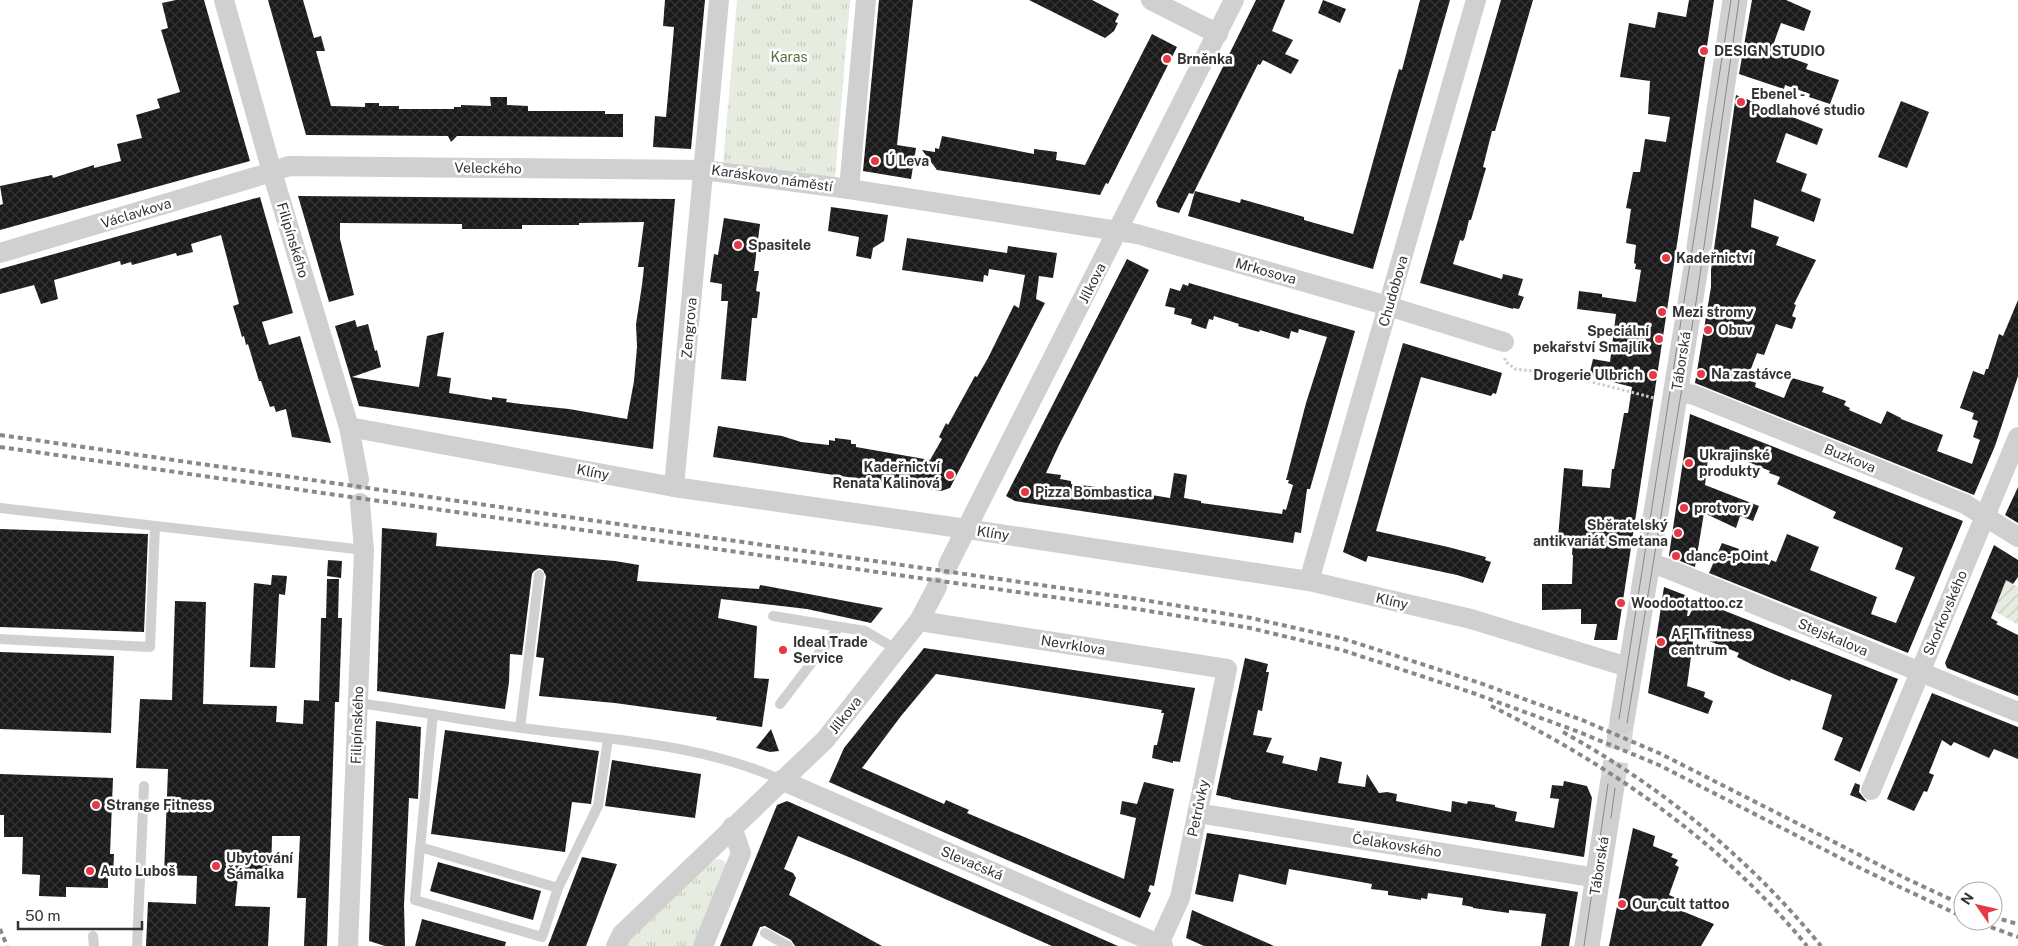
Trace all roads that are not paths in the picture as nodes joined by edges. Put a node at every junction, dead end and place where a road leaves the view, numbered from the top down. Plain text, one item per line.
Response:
1 (224, 0) edge
2 (719, 0) edge
3 (866, 0) edge
4 (1151, 0) edge
5 (1234, 0) edge
6 (1476, 0) edge
7 (1735, 0) edge
8 (1218, 34) junction
9 (704, 170) junction
10 (272, 172) junction
11 (849, 189) junction
12 (1119, 230) junction
13 (0, 253) edge
14 (1388, 306) junction
15 (1504, 342) road end
16 (1667, 395) junction
17 (349, 427) junction
18 (2018, 437) edge
19 (359, 480) dead end
20 (674, 487) junction
21 (360, 503) dead end
22 (0, 508) edge
23 (1985, 516) junction
24 (155, 526) junction
25 (967, 529) junction
26 (2018, 537) edge
27 (364, 550) junction
28 (1648, 563) junction
29 (948, 565) dead end
30 (539, 575) dead end
31 (1309, 581) junction
32 (937, 587) dead end
33 (773, 616) dead end
34 (919, 621) junction
35 (839, 627) junction
36 (0, 639) edge
37 (896, 649) junction
38 (1227, 668) joint
39 (1631, 668) junction
40 (1920, 673) junction
41 (357, 703) junction
42 (780, 704) dead end
43 (2018, 712) edge
44 (433, 714) junction
45 (1622, 721) tunnel mouth
46 (520, 728) junction
47 (608, 739) junction
48 (781, 780) junction
49 (144, 786) dead end
50 (1612, 786) tunnel mouth
51 (1872, 790) dead end
52 (1198, 813) junction
53 (732, 827) junction
54 (420, 847) junction
55 (1597, 878) junction
56 (558, 888) junction
57 (765, 933) dead end
58 (1160, 945) edge
59 (137, 946) edge
60 (348, 946) edge
61 (616, 946) edge
62 (704, 946) edge
63 (788, 946) edge
64 (1587, 946) edge

1 - 10 street, Filipínského
2 - 9 street, Karáskovo náměstí
3 - 11 street, Karáskovo náměstí
4 - 8 street
5 - 8 street, Jílkova
6 - 14 street, Chudobova
7 - 16 street, Táborská
8 - 12 street, Jílkova
9 - 10 street, Veleckého
9 - 11 street, Karáskovo náměstí
9 - 20 street, Zengrova
10 - 13 street, Václavkova
10 - 17 street, Filipínského
11 - 12 street, Mrkosova
12 - 14 street, Mrkosova
12 - 25 street, Jílkova
14 - 15 street, Mrkosova
14 - 31 street, Chudobova
16 - 23 street, Buzkova
16 - 28 street, Táborská
17 - 19 street, Filipínského
17 - 20 street, Klíny
18 - 23 street, Skorkovského
20 - 25 street, Klíny
21 - 27 street, Filipínského
22 - 24 lane
23 - 26 street, Buzkova
23 - 40 street, Skorkovského
24 - 27 lane
24 - 36 lane
25 - 29 street, Jílkova
25 - 31 street, Klíny
27 - 41 street, Filipínského
28 - 39 street, Táborská
28 - 40 street, Stejskalova
30 - 46 lane
31 - 39 street, Klíny
32 - 34 street, Jílkova
33 - 35 lane
34 - 37 street, Jílkova
34 - 38 street, Nevrklova
35 - 37 lane
35 - 42 lane
37 - 48 street, Jílkova
38 - 52 street, Petrůvky
39 - 45 street, Táborská
40 - 43 street, Stejskalova
40 - 51 street, Skorkovského
41 - 44 lane
41 - 60 street, Filipínského
44 - 46 lane
44 - 54 lane
46 - 47 lane
47 - 48 lane
47 - 56 lane
48 - 53 street, Jílkova
48 - 58 street, Slevačská
49 - 59 lane
50 - 55 street, Táborská
52 - 55 street, Čelakovského
52 - 58 street, Petrůvky
53 - 61 street, Jílkova
53 - 62 street
54 - 56 lane
54 - 56 lane
55 - 64 street, Táborská
57 - 63 lane

